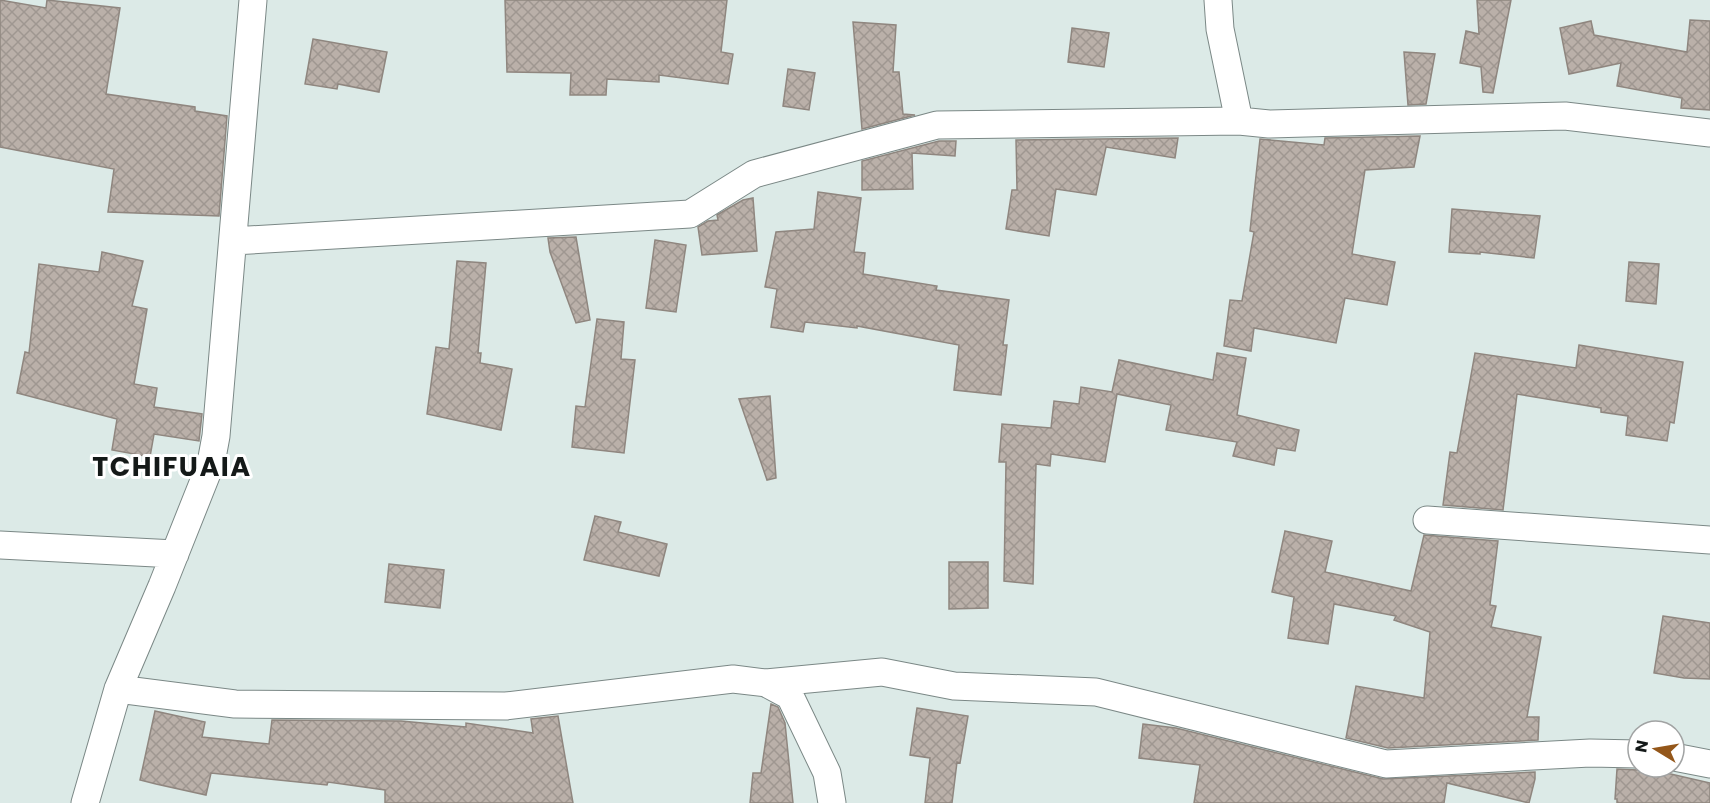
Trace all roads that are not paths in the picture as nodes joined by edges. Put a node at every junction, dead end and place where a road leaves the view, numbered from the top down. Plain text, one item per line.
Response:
1 (253, 0) edge
2 (1218, 0) edge
3 (1239, 121) junction
4 (1710, 133) edge
5 (232, 242) junction
6 (1427, 520) dead end
7 (1710, 540) edge
8 (0, 545) edge
9 (175, 554) junction
10 (766, 683) junction
11 (118, 689) junction
12 (1626, 754) edge
13 (1686, 759) edge
14 (1710, 764) edge
15 (85, 803) edge
16 (832, 803) edge

1 - 5 street
2 - 3 street
3 - 4 street
3 - 5 street
5 - 9 street
6 - 7 street
8 - 9 street
9 - 11 street
10 - 11 street
10 - 12 street
10 - 16 street
11 - 15 street
13 - 14 street

